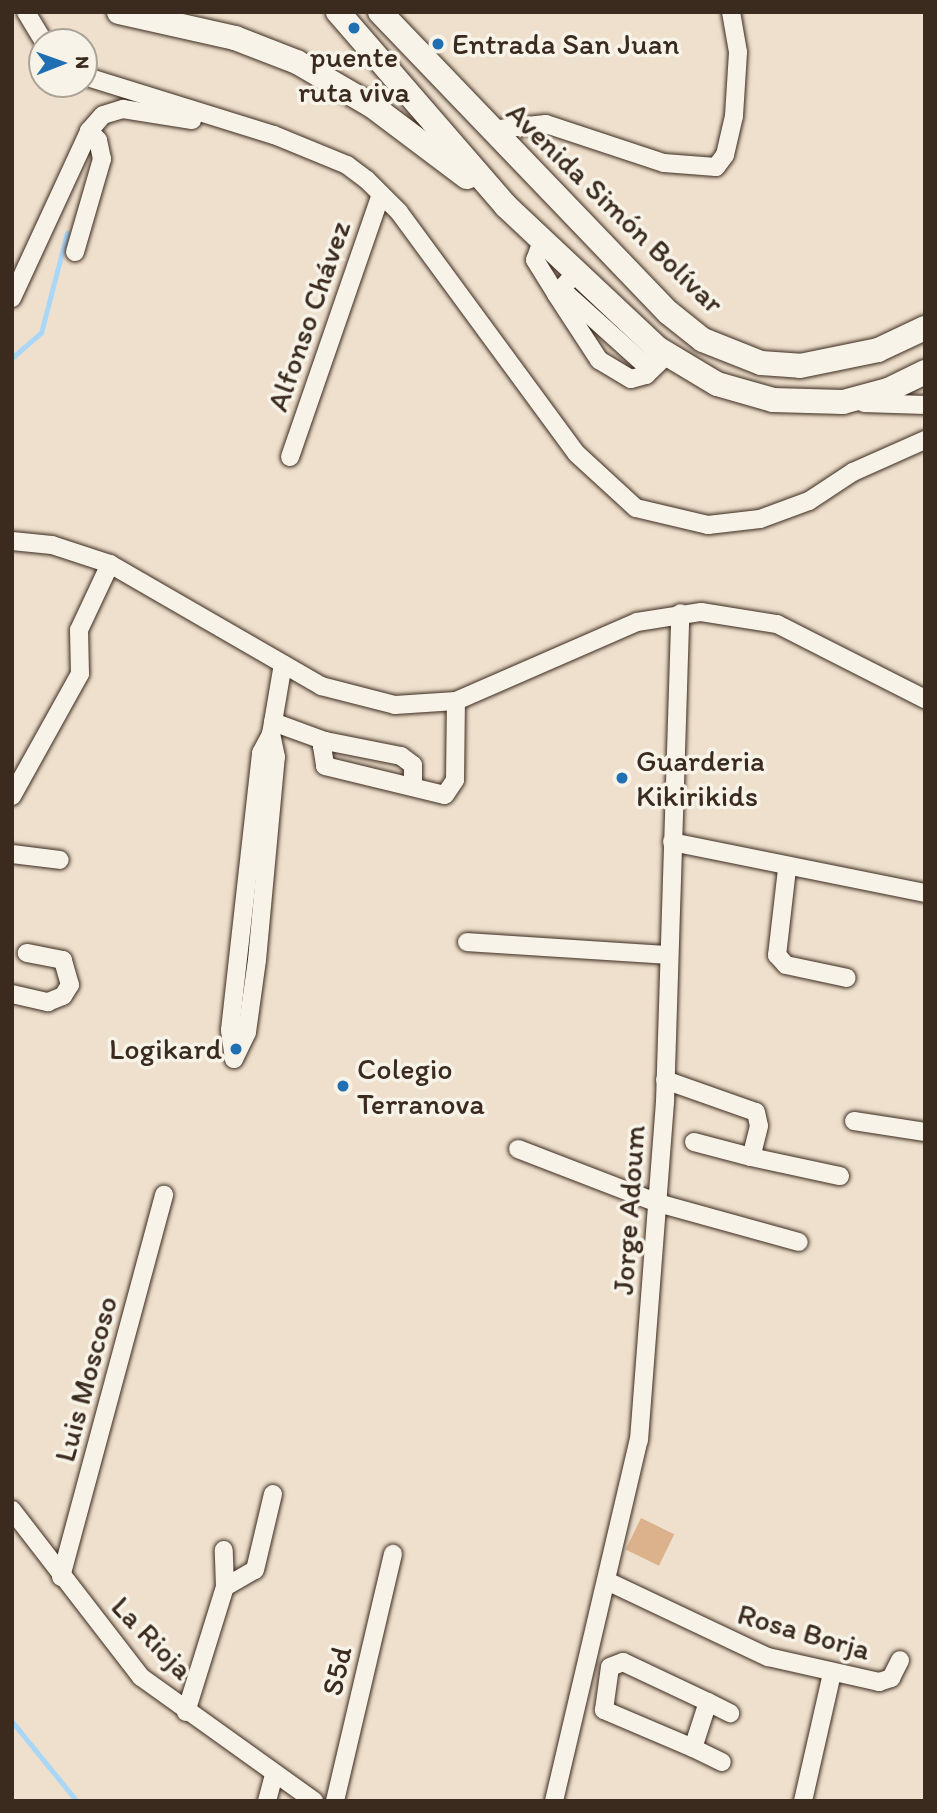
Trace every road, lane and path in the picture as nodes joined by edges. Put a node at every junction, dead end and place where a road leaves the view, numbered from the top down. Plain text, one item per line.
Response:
1 (26, 12) edge
2 (119, 12) edge
3 (338, 12) edge
4 (380, 12) edge
5 (731, 12) edge
6 (35, 28) edge
7 (98, 80) edge
8 (240, 123) junction
9 (490, 130) junction
10 (89, 131) junction
11 (381, 194) junction
12 (506, 206) junction
13 (75, 252) dead end
14 (564, 286) junction
15 (12, 298) edge
16 (925, 328) edge
17 (659, 362) junction
18 (925, 372) edge
19 (843, 402) junction
20 (925, 405) edge
21 (925, 440) edge
22 (290, 457) dead end
23 (12, 541) edge
24 (110, 564) junction
25 (680, 613) junction
26 (283, 664) junction
27 (925, 699) edge
28 (456, 701) junction
29 (272, 728) junction
30 (325, 741) junction
31 (413, 786) junction
32 (12, 796) edge
33 (672, 842) junction
34 (12, 854) edge
35 (60, 860) dead end
36 (787, 869) junction
37 (255, 883) junction
38 (925, 893) edge
39 (467, 942) dead end
40 (27, 953) dead end
41 (669, 955) junction
42 (847, 978) dead end
43 (12, 994) edge
44 (665, 1080) junction
45 (854, 1121) dead end
46 (925, 1132) edge
47 (694, 1142) dead end
48 (518, 1149) dead end
49 (751, 1157) junction
50 (840, 1176) dead end
51 (164, 1195) dead end
52 (659, 1203) junction
53 (799, 1242) dead end
54 (273, 1494) dead end
55 (12, 1510) edge
56 (224, 1550) dead end
57 (393, 1554) dead end
58 (61, 1577) junction
59 (609, 1582) junction
60 (225, 1587) junction
61 (900, 1660) dead end
62 (832, 1673) junction
63 (582, 1682) junction
64 (603, 1690) junction
65 (708, 1702) junction
66 (186, 1712) junction
67 (730, 1713) dead end
68 (693, 1748) junction
69 (722, 1762) dead end
70 (274, 1774) junction
71 (267, 1801) edge
72 (314, 1801) edge
73 (335, 1801) edge
74 (554, 1801) edge
75 (803, 1801) edge

1 - 6 street
2 - 12 highway
3 - 12 highway
4 - 9 highway, Avenida Simón Bolívar
5 - 9 street
7 - 8 street
8 - 10 street
8 - 11 street
9 - 16 highway, Avenida Simón Bolívar
10 - 13 street
10 - 15 street
11 - 21 street
11 - 22 street, Alfonso Chávez
12 - 14 highway
14 - 17 highway
14 - 17 street
17 - 19 highway
18 - 19 highway
19 - 20 street
23 - 24 street
24 - 26 street
24 - 32 street
25 - 27 street
25 - 28 street
25 - 33 street, Jorge Adoum
26 - 28 street
26 - 29 street
28 - 31 street
29 - 30 street
29 - 37 street
30 - 31 street
30 - 31 street
33 - 36 street
33 - 41 street, Jorge Adoum
34 - 35 street
36 - 38 street
36 - 42 street
37 - 37 street
39 - 41 street
40 - 43 street
41 - 44 street, Jorge Adoum
44 - 49 street
44 - 52 street, Jorge Adoum
45 - 46 street
47 - 49 street
48 - 52 street
49 - 50 street
51 - 58 street, Luis Moscoso
52 - 53 street
52 - 59 street, Jorge Adoum
54 - 60 street
55 - 58 street, La Rioja
56 - 60 street
57 - 73 street, S5d
58 - 66 street, La Rioja
59 - 62 street, Rosa Borja
59 - 63 street, Jorge Adoum
60 - 66 street
61 - 62 street, Rosa Borja
62 - 75 street
63 - 64 street
63 - 74 street, Jorge Adoum
64 - 65 street
64 - 68 street
65 - 67 street
65 - 68 street
66 - 70 street, La Rioja
68 - 69 street
70 - 71 street
70 - 72 street, La Rioja

